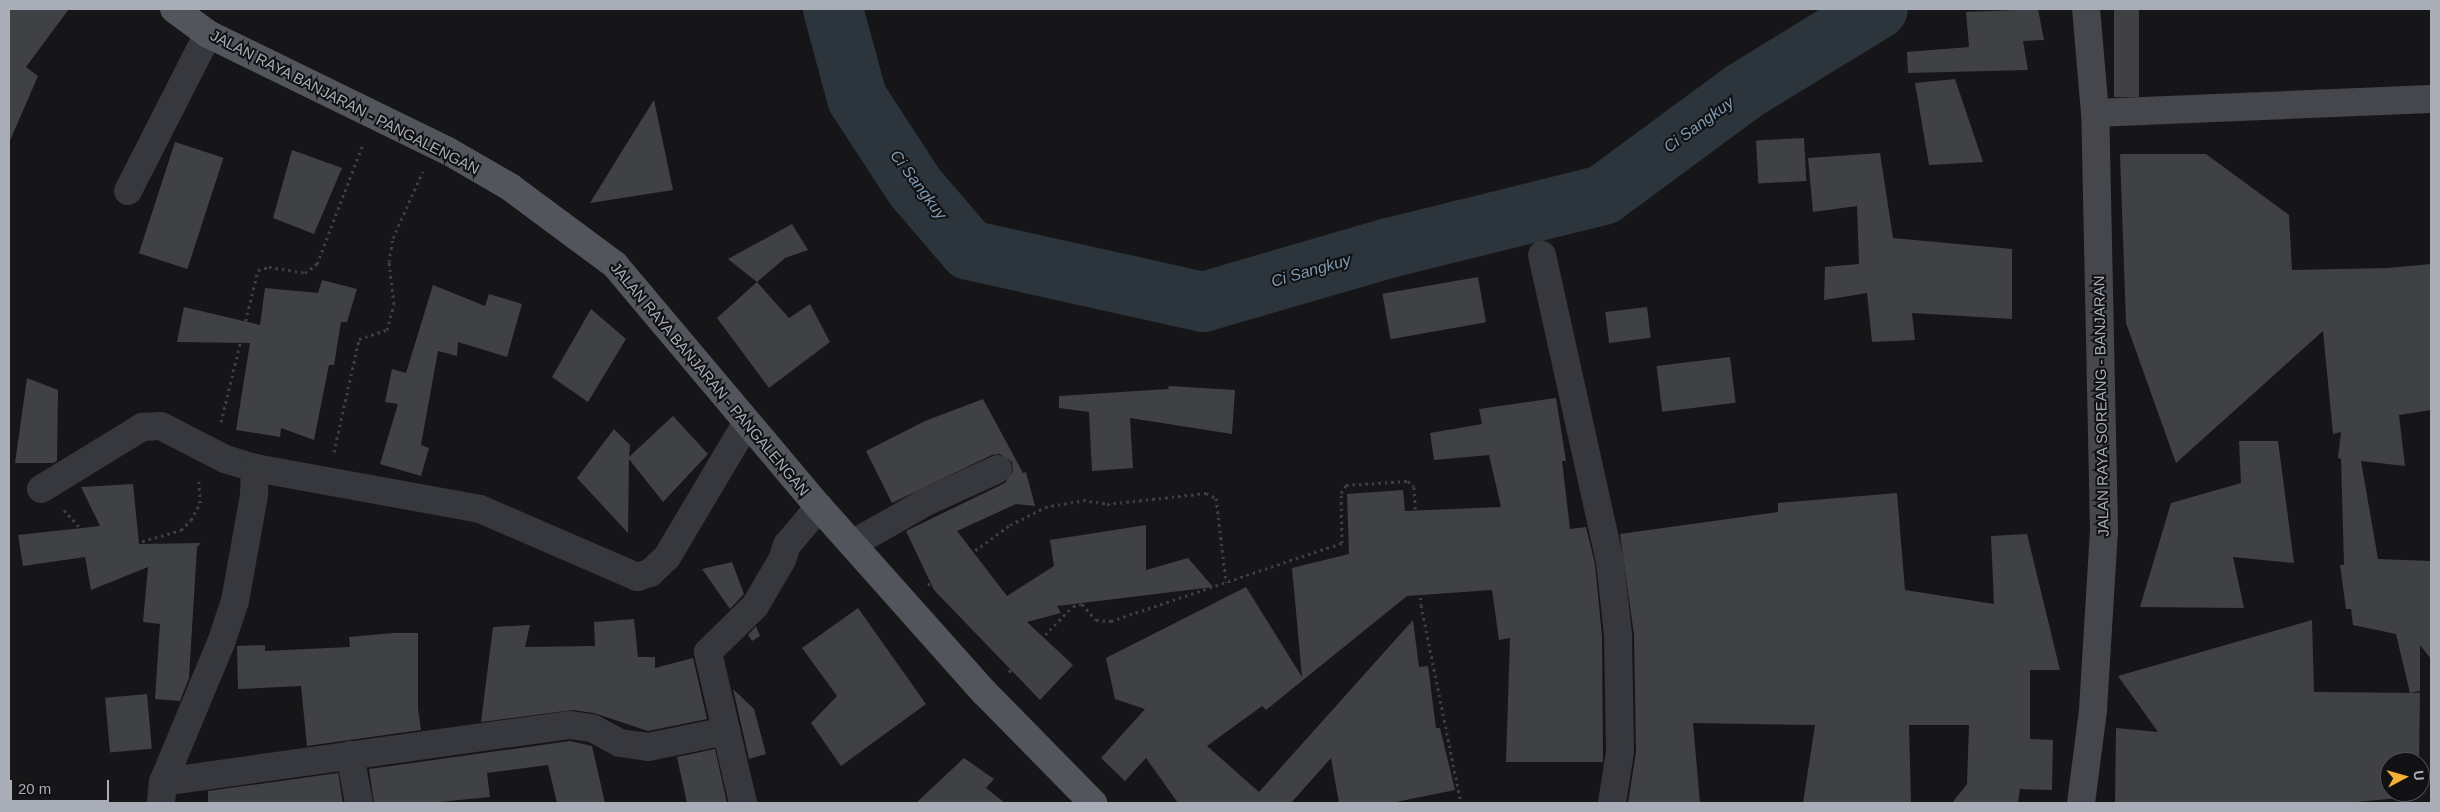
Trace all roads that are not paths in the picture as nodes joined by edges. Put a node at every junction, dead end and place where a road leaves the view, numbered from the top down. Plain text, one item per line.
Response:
1 (174, 9) edge
2 (2086, 9) edge
3 (208, 34) junction
4 (2431, 99) edge
5 (2094, 113) junction
6 (128, 191) dead end
7 (1542, 255) dead end
8 (749, 425) junction
9 (998, 469) dead end
10 (254, 480) junction
11 (50, 496) road end
12 (819, 507) junction
13 (852, 544) junction
14 (726, 731) junction
15 (350, 755) junction
16 (162, 792) edge
17 (359, 803) edge
18 (743, 803) edge
19 (1093, 803) edge
20 (1612, 803) edge
21 (2081, 803) edge

1 - 3 main road, JALAN RAYA BANJARAN - PANGALENGAN
2 - 5 main road, JALAN RAYA SOREANG - BANJARAN
3 - 6 street
3 - 8 main road, JALAN RAYA BANJARAN - PANGALENGAN
4 - 5 main road
5 - 21 main road, JALAN RAYA SOREANG - BANJARAN
7 - 20 street
8 - 10 street
8 - 12 main road, JALAN RAYA BANJARAN - PANGALENGAN
9 - 13 street
10 - 11 street
10 - 16 street
12 - 13 main road, JALAN RAYA BANJARAN - PANGALENGAN
12 - 14 street
13 - 19 main road, JALAN RAYA BANJARAN - PANGALENGAN
14 - 15 street
14 - 18 street
15 - 16 street
15 - 17 street

